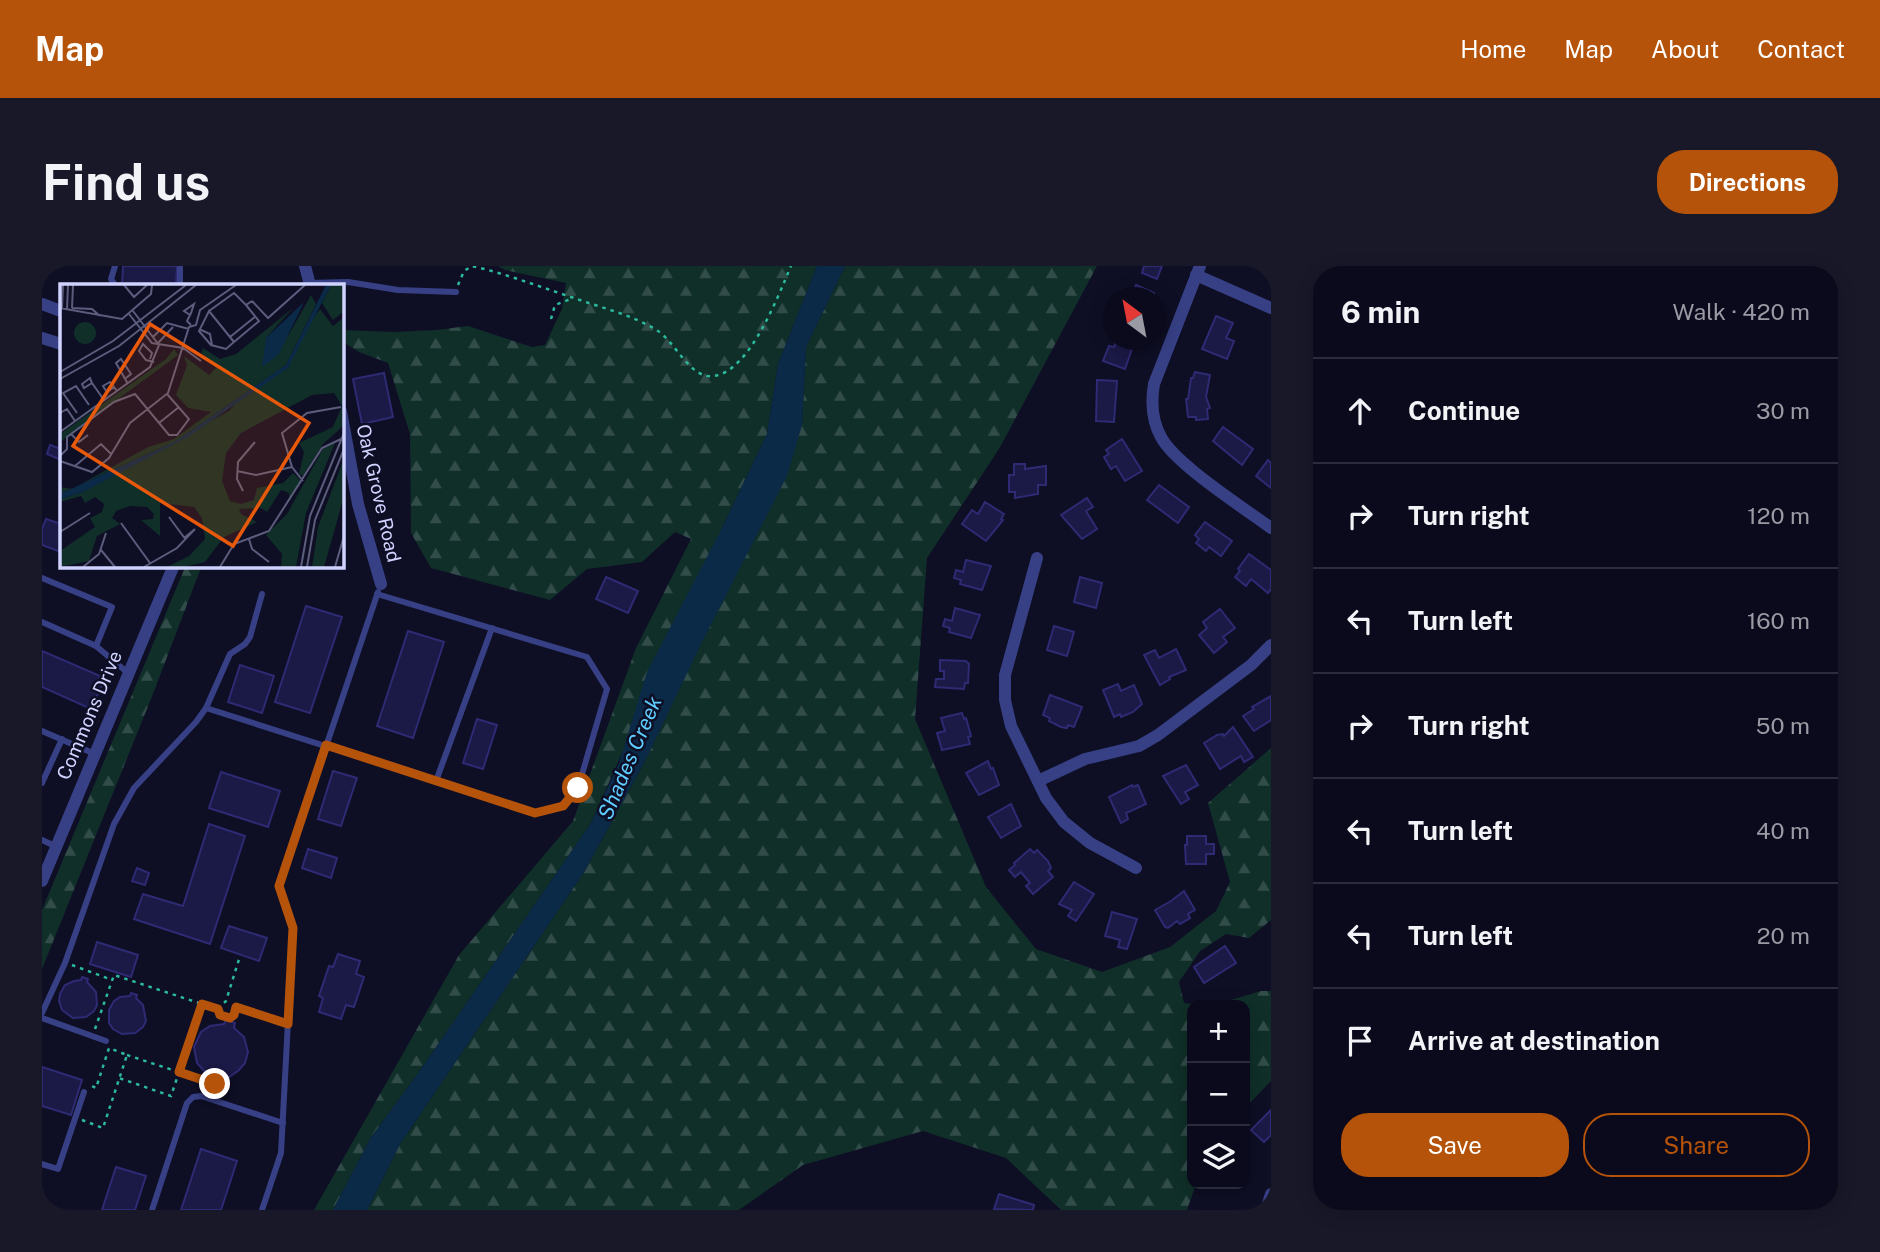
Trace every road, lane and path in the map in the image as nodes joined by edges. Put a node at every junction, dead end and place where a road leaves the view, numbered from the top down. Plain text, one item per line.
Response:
1 (115, 266) edge
2 (180, 266) edge
3 (305, 266) edge
4 (792, 266) edge
5 (1198, 271) edge
6 (114, 284) edge
7 (180, 284) edge
8 (307, 284) edge
9 (321, 284) edge
10 (456, 292) joint
11 (574, 298) junction
12 (42, 304) edge
13 (1271, 308) edge
14 (60, 311) edge
15 (551, 319) dead end
16 (42, 338) edge
17 (60, 344) edge
18 (343, 422) edge
19 (1271, 528) edge
20 (1037, 558) dead end
21 (173, 567) edge
22 (42, 578) edge
23 (379, 589) junction
24 (262, 594) dead end
25 (42, 622) edge
26 (492, 628) junction
27 (1271, 645) edge
28 (96, 646) junction
29 (128, 673) junction
30 (206, 708) junction
31 (42, 731) edge
32 (62, 739) junction
33 (326, 745) junction
34 (95, 754) junction
35 (436, 780) junction
36 (1038, 781) junction
37 (42, 783) edge
38 (42, 840) edge
39 (55, 846) junction
40 (1136, 869) dead end
41 (42, 881) edge
42 (240, 956) dead end
43 (65, 962) junction
44 (112, 980) junction
45 (202, 1004) junction
46 (218, 1009) junction
47 (42, 1013) edge
48 (42, 1018) edge
49 (288, 1024) junction
50 (93, 1036) junction
51 (106, 1041) dead end
52 (127, 1055) junction
53 (179, 1072) junction
54 (119, 1078) junction
55 (215, 1084) dead end
56 (85, 1093) joint
57 (75, 1118) junction
58 (283, 1123) junction
59 (42, 1164) edge
60 (1271, 1194) edge
61 (152, 1210) edge
62 (262, 1210) edge
63 (1266, 1210) edge

1 - 6 lane
2 - 7 lane
3 - 8 street
4 - 11 path
5 - 13 street
5 - 19 street
9 - 10 lane
10 - 11 path
11 - 15 path
12 - 14 street
16 - 17 street
18 - 23 street, Oak Grove Road
20 - 36 street
21 - 29 street, Commons Drive
22 - 28 lane
23 - 26 lane
23 - 33 lane
24 - 30 lane
25 - 28 lane
26 - 35 lane
26 - 35 lane
27 - 36 street
28 - 29 lane
29 - 34 street, Commons Drive
30 - 33 lane
30 - 43 lane
31 - 32 lane
32 - 34 lane
32 - 37 lane
33 - 35 lane
33 - 49 lane
34 - 39 street, Commons Drive
36 - 40 street
38 - 39 lane
39 - 41 street, Commons Drive
42 - 46 path
43 - 44 path
43 - 47 lane
44 - 45 path
44 - 50 path
45 - 46 path
45 - 53 path
46 - 49 path
48 - 50 lane
49 - 58 lane
50 - 51 lane
52 - 53 path
52 - 54 path
52 - 56 path
53 - 54 path
53 - 55 path
54 - 57 path
56 - 57 lane
57 - 59 lane
58 - 61 lane
58 - 62 lane
60 - 63 street

